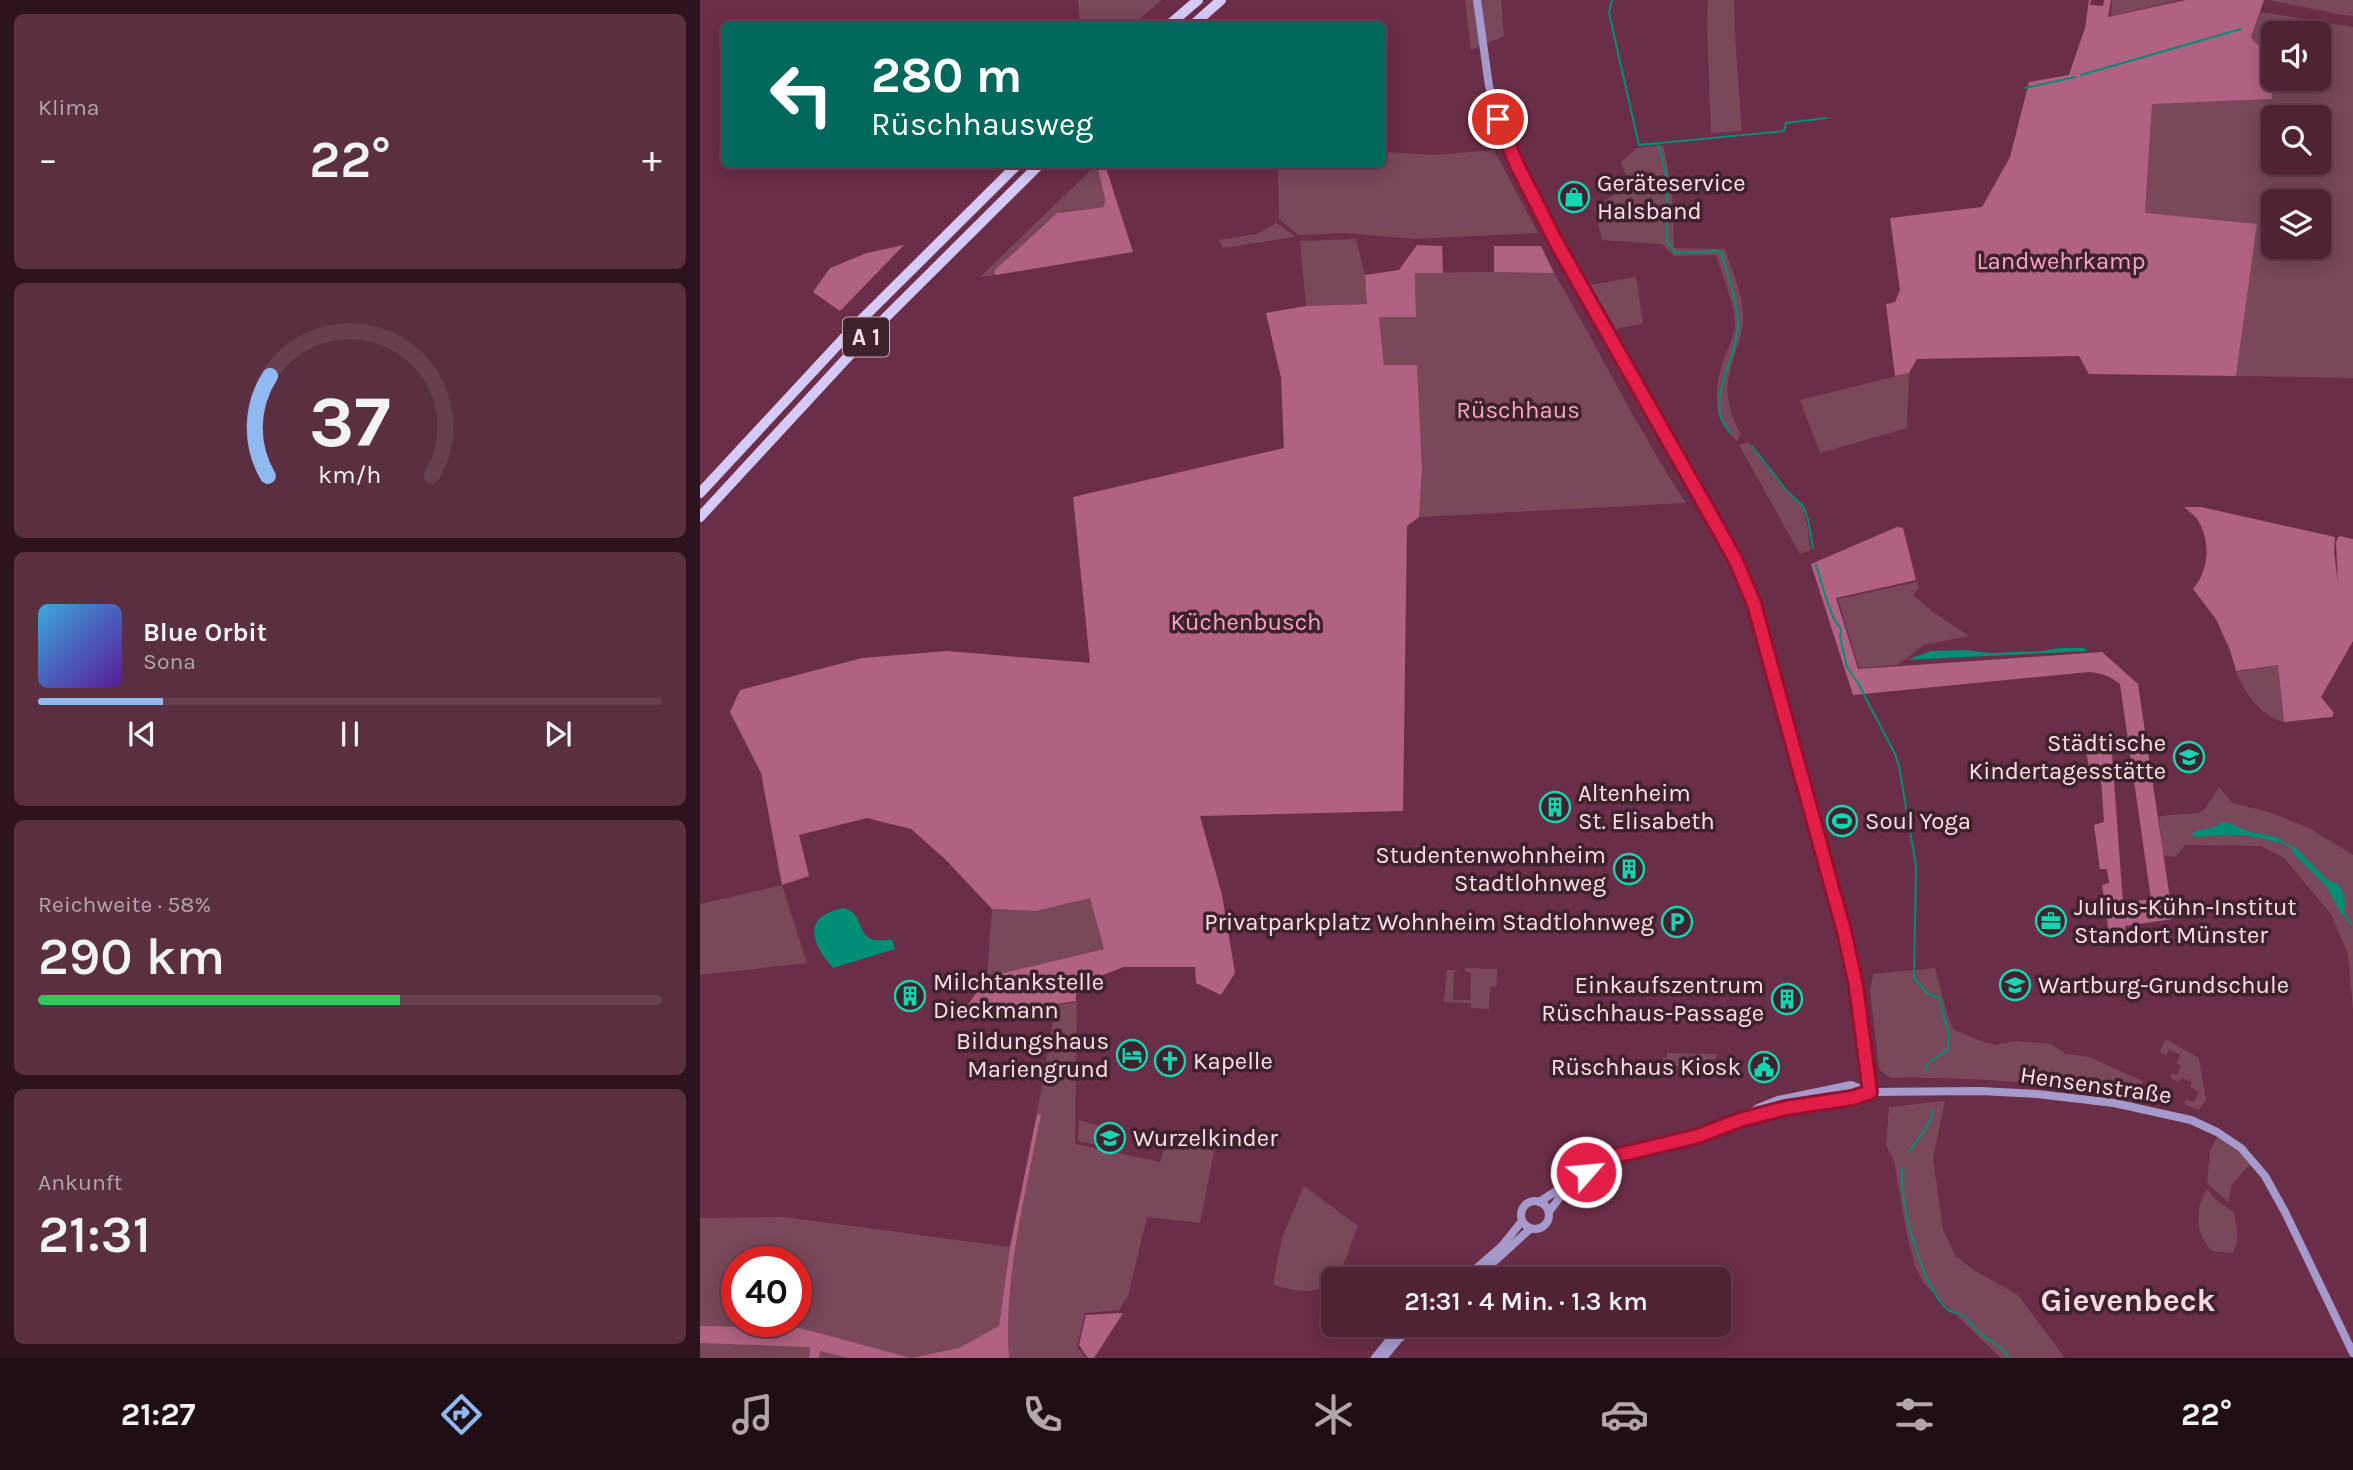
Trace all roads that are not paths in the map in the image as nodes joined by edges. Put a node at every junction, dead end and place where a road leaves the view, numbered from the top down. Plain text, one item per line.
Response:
1 (1198, 0) edge
2 (1221, 0) edge
3 (1477, 0) edge
4 (1174, 21) edge
5 (1197, 21) edge
6 (1014, 168) edge
7 (1036, 168) edge
8 (700, 493) edge
9 (700, 517) edge
10 (1870, 1092) junction
11 (1572, 1182) junction
12 (1539, 1202) junction
13 (1549, 1212) junction
14 (1522, 1221) junction
15 (1530, 1229) junction
16 (1478, 1267) edge
17 (1488, 1267) edge
18 (1392, 1337) edge
19 (1401, 1337) edge
20 (2353, 1353) edge
21 (1375, 1358) edge
22 (1383, 1358) edge

1 - 4 highway
2 - 5 highway
3 - 10 main road
6 - 8 highway, A 1
7 - 9 highway, A 1
10 - 11 main road, Hensenstraße
10 - 20 main road, Hensenstraße
11 - 12 main road, Hensenstraße
11 - 13 main road
12 - 13 main road
12 - 14 main road
13 - 15 main road
14 - 15 main road
14 - 16 main road
15 - 17 main road
18 - 21 main road
19 - 22 main road

